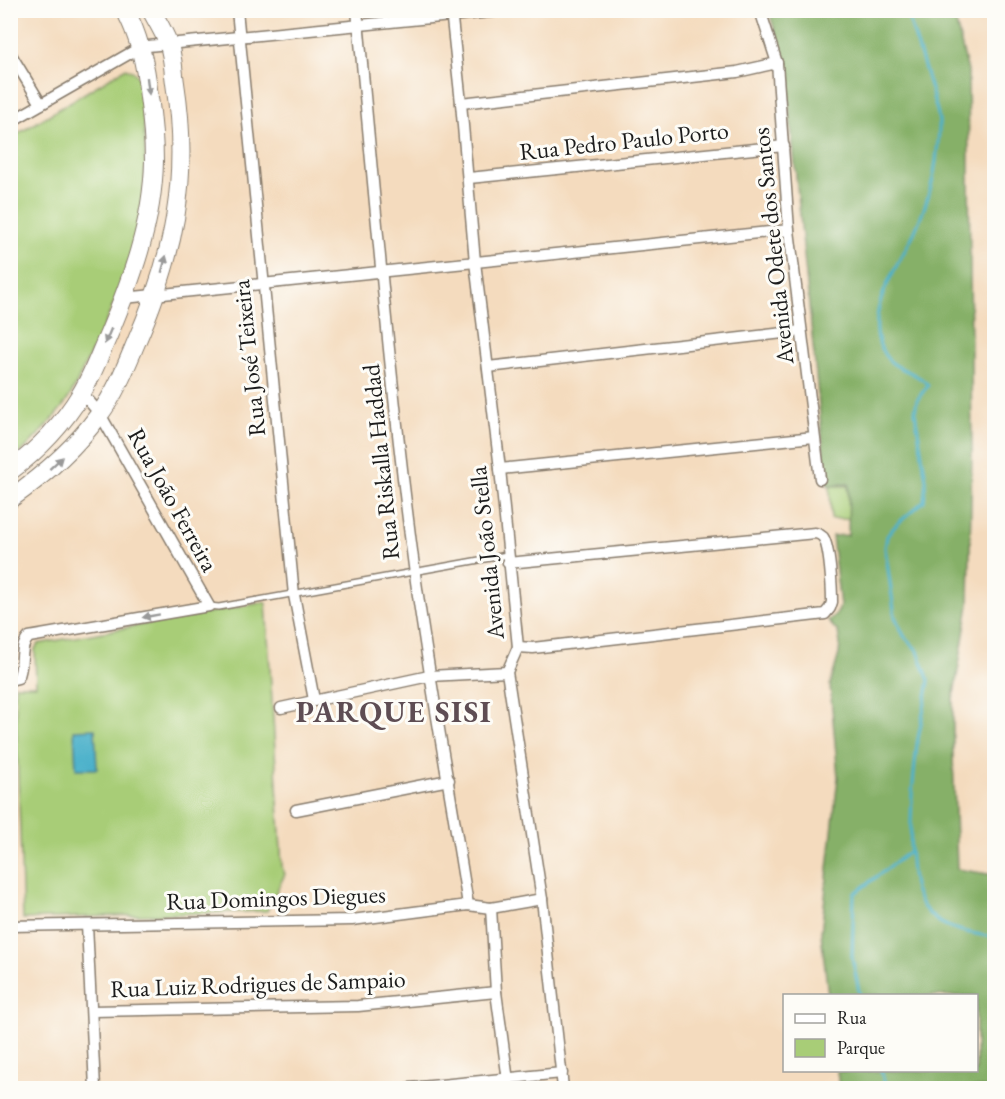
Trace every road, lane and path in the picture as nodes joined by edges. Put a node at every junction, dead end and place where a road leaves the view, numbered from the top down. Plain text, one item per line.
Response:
1 (125, 10) edge
2 (151, 10) edge
3 (237, 10) edge
4 (357, 10) edge
5 (511, 10) edge
6 (760, 10) edge
7 (451, 14) edge
8 (358, 24) junction
9 (239, 36) junction
10 (169, 44) junction
11 (141, 47) junction
12 (10, 53) edge
13 (777, 63) junction
14 (461, 103) junction
15 (41, 104) junction
16 (10, 122) edge
17 (784, 146) junction
18 (469, 178) junction
19 (789, 230) junction
20 (476, 262) junction
21 (381, 272) junction
22 (263, 284) junction
23 (156, 295) junction
24 (124, 298) junction
25 (801, 331) junction
26 (488, 367) junction
27 (82, 393) junction
28 (100, 414) junction
29 (814, 437) junction
30 (500, 469) junction
31 (10, 471) edge
32 (820, 479) dead end
33 (10, 499) edge
34 (508, 559) junction
35 (414, 571) junction
36 (294, 595) junction
37 (209, 606) junction
38 (518, 647) junction
39 (507, 672) junction
40 (429, 676) junction
41 (10, 680) edge
42 (314, 700) junction
43 (281, 708) dead end
44 (449, 780) junction
45 (296, 810) dead end
46 (542, 899) junction
47 (468, 905) junction
48 (491, 908) junction
49 (87, 925) junction
50 (10, 926) edge
51 (496, 992) junction
52 (92, 1011) junction
53 (562, 1073) junction
54 (508, 1083) edge
55 (95, 1089) edge
56 (410, 1089) edge
57 (563, 1089) edge

1 - 11 main road
2 - 10 main road
3 - 9 street, Rua José Teixeira
4 - 8 street, Rua Riskalla Haddad
5 - 7 street
6 - 13 street, Avenida Odete dos Santos
7 - 8 street
7 - 14 street, Avenida João Stella
8 - 9 street
8 - 21 street, Rua Riskalla Haddad
9 - 10 street
9 - 22 street, Rua José Teixeira
10 - 11 street
23 -> 10 main road
11 - 15 street
11 -> 24 main road
12 - 15 street
13 - 14 street
13 - 17 street, Avenida Odete dos Santos
14 - 18 street, Avenida João Stella
15 - 16 street
17 - 18 street, Rua Pedro Paulo Porto
17 - 19 street, Avenida Odete dos Santos
18 - 20 street, Avenida João Stella
19 - 20 street
19 - 25 street, Avenida Odete dos Santos
20 - 21 street
20 - 26 street, Avenida João Stella
21 - 22 street
21 - 35 street, Rua Riskalla Haddad
22 - 23 street
22 - 36 street, Rua José Teixeira
23 - 24 street
23 - 28 main road
24 -> 27 main road
25 - 26 street
25 - 29 street, Avenida Odete dos Santos
26 - 30 street, Avenida João Stella
27 - 28 street, Rua João Ferreira
27 - 31 main road
33 -> 28 main road
28 - 37 street, Rua João Ferreira
29 - 30 street
29 - 32 street, Avenida Odete dos Santos
30 - 34 street, Avenida João Stella
34 - 35 lane
34 - 38 street, Avenida João Stella
34 - 38 street
35 - 36 lane
35 - 40 street, Rua Riskalla Haddad
36 - 37 lane
36 - 42 street, Rua José Teixeira
37 -> 41 street
38 - 39 street, Avenida João Stella
39 - 40 street
39 - 46 street, Avenida João Stella
40 - 42 street
40 - 44 street, Rua Riskalla Haddad
42 - 43 street
44 - 45 street
44 - 47 street, Rua Riskalla Haddad
46 - 48 street, Rua Domingos Diegues
46 - 53 street, Avenida João Stella
47 - 48 street, Rua Domingos Diegues
47 - 49 street, Rua Domingos Diegues
48 - 51 street
49 - 50 street, Rua Domingos Diegues
49 - 52 street
51 - 52 street, Rua Luiz Rodrigues de Sampaio
51 - 54 street
52 - 55 street
53 - 54 street
53 - 57 street, Avenida João Stella
54 - 56 street

